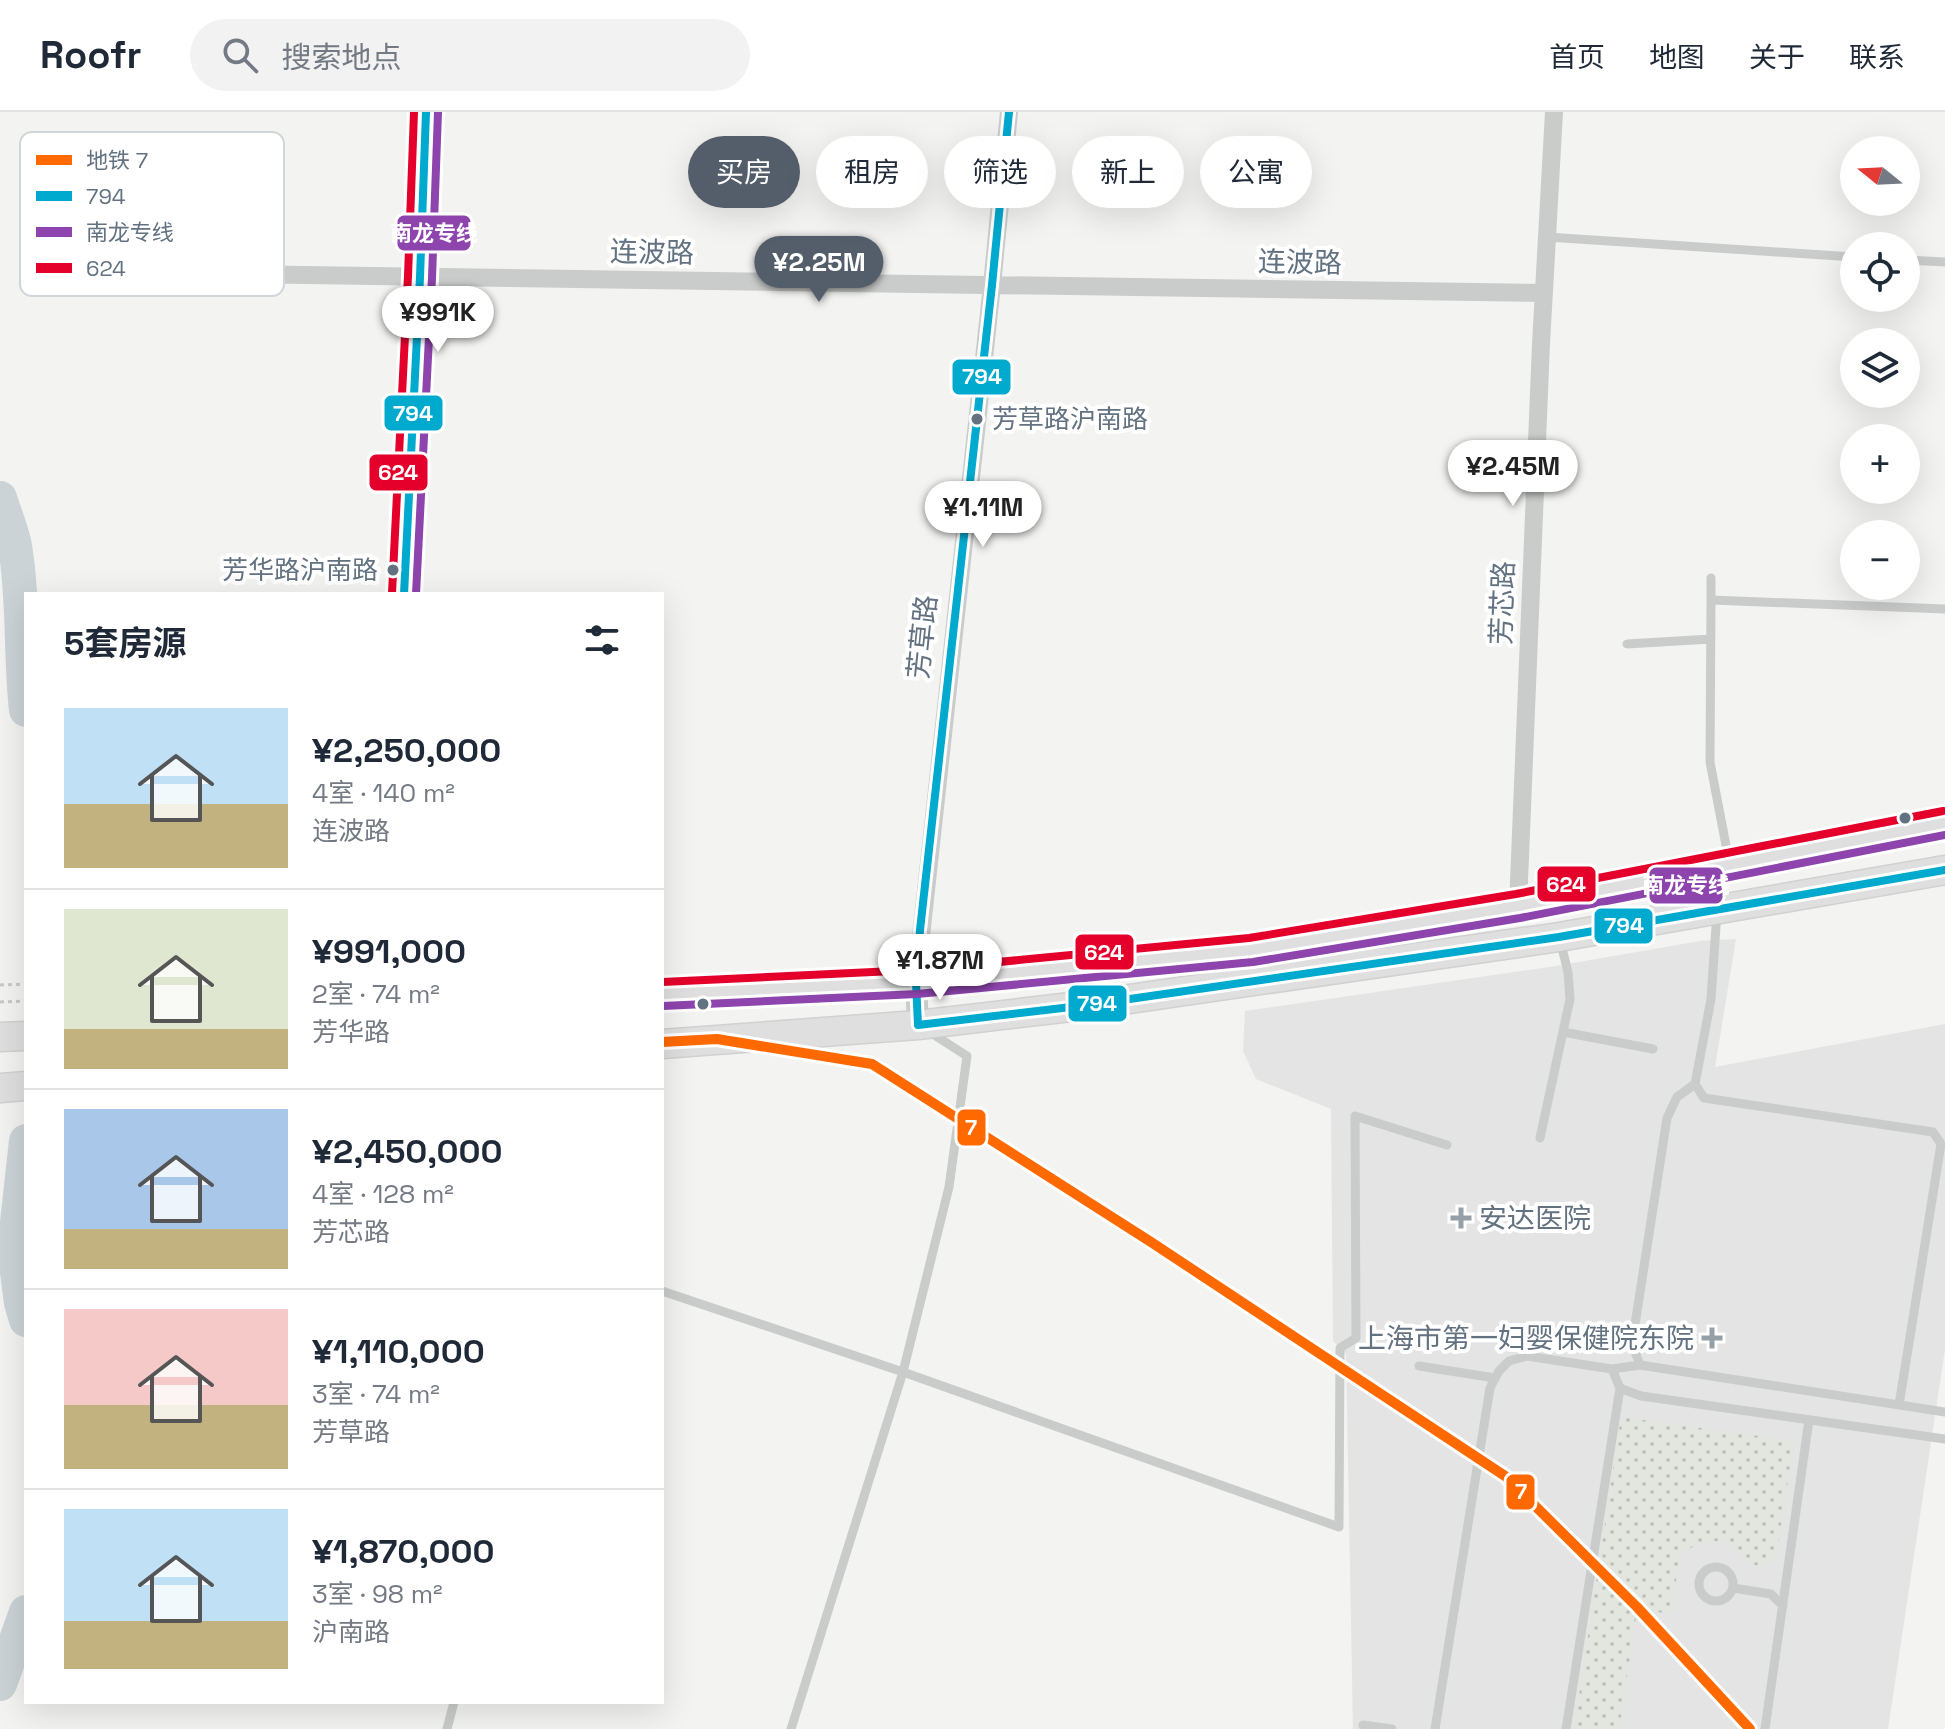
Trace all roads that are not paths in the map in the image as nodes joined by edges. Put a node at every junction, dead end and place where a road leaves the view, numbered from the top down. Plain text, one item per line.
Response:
1 (426, 112) edge
2 (1009, 112) edge
3 (1554, 112) edge
4 (1547, 237) junction
5 (1840, 256) edge
6 (1920, 261) edge
7 (1945, 262) edge
8 (284, 275) edge
9 (420, 277) junction
10 (992, 285) junction
11 (1544, 293) junction
12 (1711, 578) dead end
13 (404, 592) edge
14 (1711, 600) junction
15 (1945, 609) edge
16 (1711, 639) junction
17 (1627, 644) dead end
18 (1945, 823) edge
19 (1730, 865) junction
20 (1945, 870) edge
21 (1518, 906) junction
22 (1717, 910) junction
23 (1559, 937) junction
24 (916, 982) junction
25 (664, 994) edge
26 (918, 1025) junction
27 (1563, 1032) junction
28 (24, 1036) edge
29 (0, 1037) edge
30 (664, 1044) edge
31 (1653, 1049) dead end
32 (1695, 1084) junction
33 (24, 1086) edge
34 (0, 1088) edge
35 (1540, 1138) dead end
36 (1447, 1145) dead end
37 (664, 1292) edge
38 (1640, 1365) junction
39 (1419, 1366) dead end
40 (1612, 1369) junction
41 (903, 1372) junction
42 (1495, 1378) junction
43 (1620, 1388) junction
44 (1899, 1405) junction
45 (1945, 1412) edge
46 (1809, 1420) junction
47 (1945, 1439) edge
48 (1786, 1585) junction
49 (1733, 1588) dead end
50 (1771, 1594) junction
51 (1783, 1606) junction
52 (453, 1704) edge
53 (1363, 1725) dead end
54 (447, 1729) edge
55 (791, 1729) edge
56 (1392, 1729) edge
57 (1435, 1729) edge
58 (1566, 1729) edge
59 (1765, 1729) edge

1 - 9 street
2 - 10 street, 芳草路
3 - 4 street, 芳芯路
4 - 5 lane
4 - 11 street, 芳芯路
6 - 7 lane
8 - 9 street, 连波路
9 - 10 street, 连波路
9 - 13 street
10 - 11 street, 连波路
10 - 24 street, 芳草路
11 - 21 street, 芳芯路
12 - 14 lane
14 - 15 lane
14 - 16 lane
16 - 17 lane
16 - 19 lane
18 - 19 main road
19 - 21 main road
20 - 22 main road
21 - 24 main road
22 - 23 main road
22 - 32 lane
23 - 26 main road
23 - 27 lane
24 - 25 main road
24 - 26 street, 芳草路
26 - 30 main road
26 - 41 lane
27 - 31 lane
27 - 35 lane
28 - 29 main road
32 - 38 lane
32 - 44 lane
33 - 34 main road
36 - 41 lane
37 - 41 lane
38 - 40 lane
38 - 44 lane
39 - 42 lane
40 - 42 lane
40 - 43 lane
41 - 55 lane
42 - 57 lane
43 - 46 lane
43 - 58 lane
44 - 45 lane
46 - 47 lane
46 - 48 lane
48 - 50 lane
48 - 51 lane
49 - 50 lane
50 - 51 lane
51 - 59 lane
52 - 54 lane
53 - 56 lane

